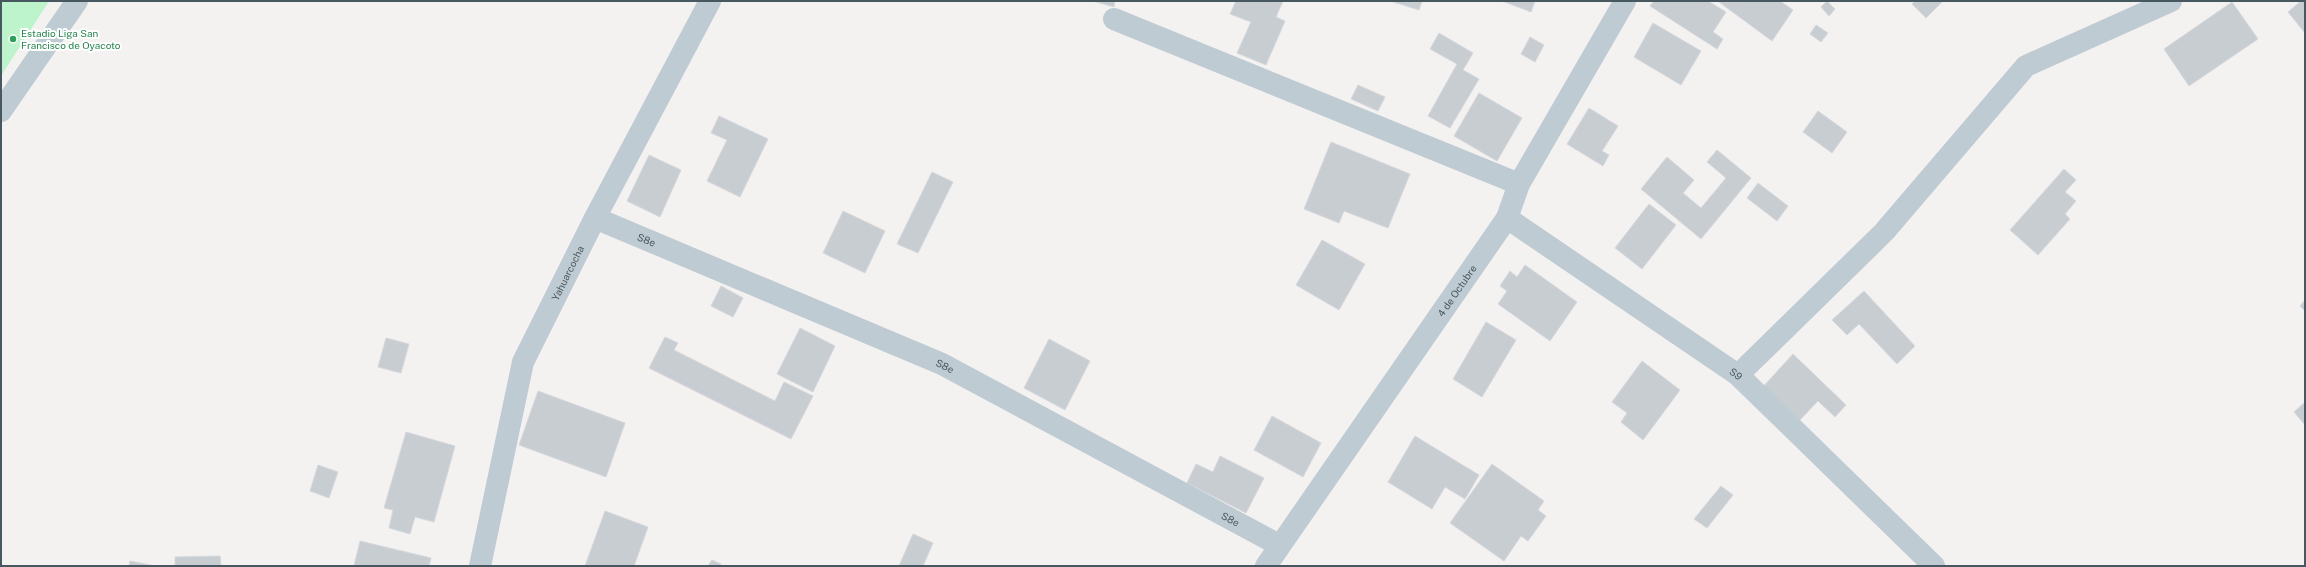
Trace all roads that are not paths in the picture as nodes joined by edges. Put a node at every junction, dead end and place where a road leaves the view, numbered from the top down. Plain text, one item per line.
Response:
1 (77, 1) edge
2 (710, 1) edge
3 (1625, 1) edge
4 (2171, 1) edge
5 (1114, 18) dead end
6 (1, 111) edge
7 (1519, 184) junction
8 (595, 218) junction
9 (1507, 218) junction
10 (1738, 375) junction
11 (1279, 545) junction
12 (480, 566) edge
13 (1266, 566) edge
14 (1934, 566) edge

1 - 6 street
2 - 8 street, Yahuarcocha
3 - 7 street, 4 de Octubre
4 - 10 street
5 - 7 street
7 - 9 street, 4 de Octubre
8 - 11 street, S8e
8 - 12 street, Yahuarcocha
9 - 10 street, S9
9 - 11 street, 4 de Octubre
10 - 14 street, S9
11 - 13 street, 4 de Octubre

